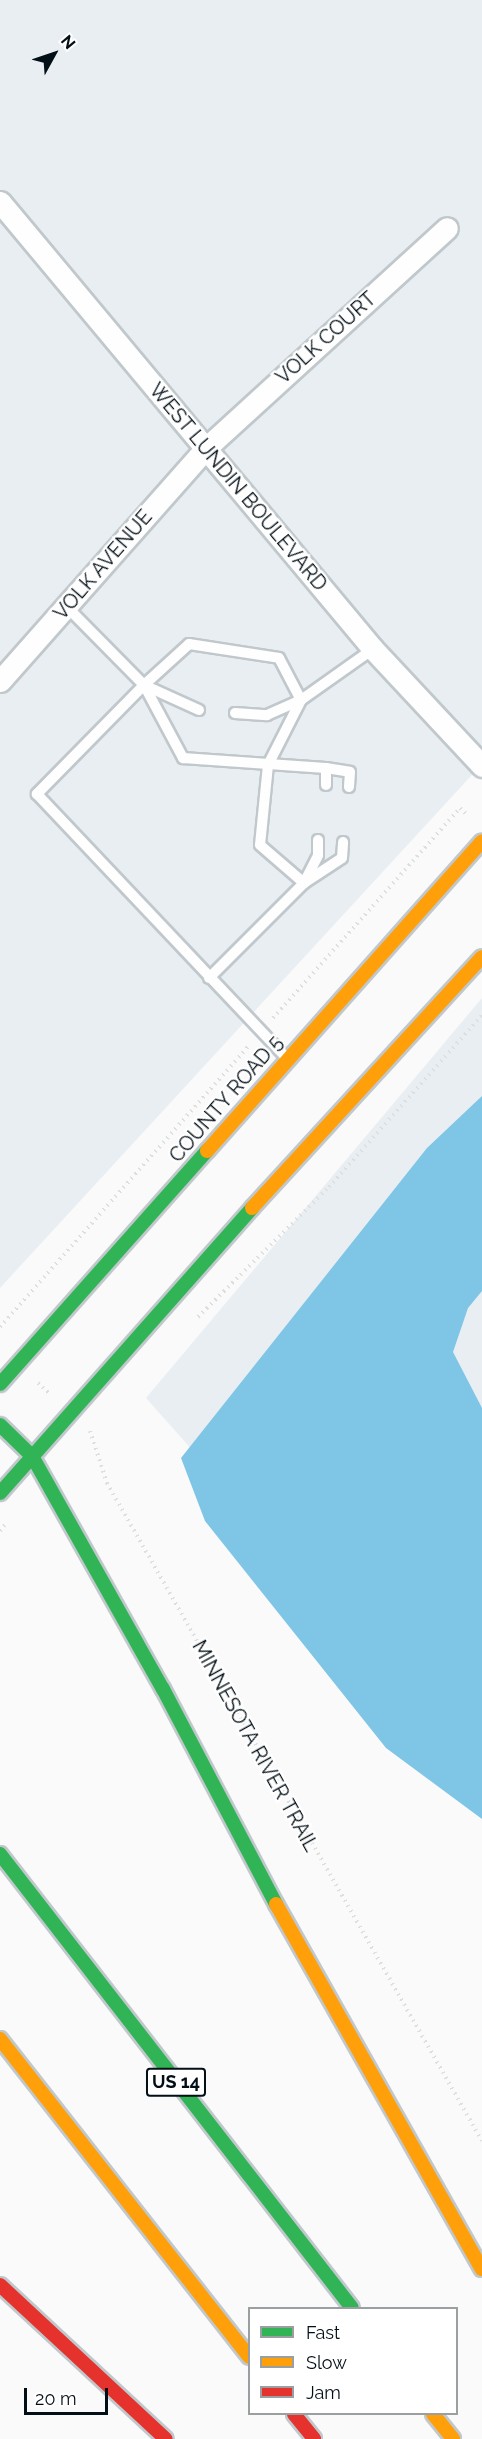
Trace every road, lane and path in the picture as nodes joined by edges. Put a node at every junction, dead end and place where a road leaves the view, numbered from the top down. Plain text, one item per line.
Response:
1 (0, 202) edge
2 (447, 228) dead end
3 (206, 448) junction
4 (66, 606) junction
5 (373, 649) junction
6 (0, 681) edge
7 (144, 685) junction
8 (301, 700) junction
9 (199, 710) dead end
10 (235, 713) dead end
11 (268, 765) junction
12 (482, 766) edge
13 (326, 768) junction
14 (326, 785) dead end
15 (349, 787) dead end
16 (475, 822) dead end
17 (318, 840) dead end
18 (482, 841) edge
19 (343, 842) dead end
20 (303, 883) junction
21 (482, 957) edge
22 (209, 978) junction
23 (482, 1015) edge
24 (262, 1031) junction
25 (288, 1058) junction
26 (194, 1320) dead end
27 (0, 1327) edge
28 (18, 1364) junction
29 (0, 1384) edge
30 (70, 1413) junction
31 (0, 1425) edge
32 (100, 1425) dead end
33 (93, 1434) junction
34 (85, 1442) dead end
35 (32, 1456) junction
36 (0, 1493) edge
37 (11, 1518) dead end
38 (0, 1531) edge
39 (0, 1854) edge
40 (0, 2039) edge
41 (482, 2141) edge
42 (482, 2269) edge
43 (0, 2285) edge
44 (351, 2307) edge
45 (248, 2356) edge
46 (295, 2415) edge
47 (435, 2415) edge
48 (166, 2439) edge
49 (314, 2439) edge
50 (453, 2439) edge

1 - 3 street, WEST LUNDIN BOULEVARD
2 - 3 street, VOLK COURT
3 - 4 street, VOLK AVENUE
3 - 5 street, WEST LUNDIN BOULEVARD
4 - 6 street, VOLK AVENUE
4 - 7 lane
5 - 8 lane
5 - 12 street, WEST LUNDIN BOULEVARD
7 - 8 lane
7 - 9 lane
7 - 11 lane
7 - 22 lane
8 - 10 lane
8 - 11 lane
11 - 13 lane
11 - 20 lane
13 - 14 lane
13 - 15 lane
16 - 24 path
17 - 20 lane
18 - 25 main road, COUNTY ROAD 5
19 - 20 lane
20 - 22 lane
21 - 30 main road
22 - 24 lane
23 - 26 path
24 - 25 lane
24 - 27 path
25 - 28 main road, COUNTY ROAD 5
28 - 29 main road, COUNTY ROAD 5
28 - 30 path
30 - 33 path
30 - 35 main road
31 - 35 main road
32 - 33 path
33 - 34 path
33 - 41 path, MINNESOTA RIVER TRAIL
35 - 36 main road
35 - 42 main road
37 - 38 path
39 - 44 main road, US 14
40 - 45 main road
43 - 48 main road
46 - 49 main road
47 - 50 main road

